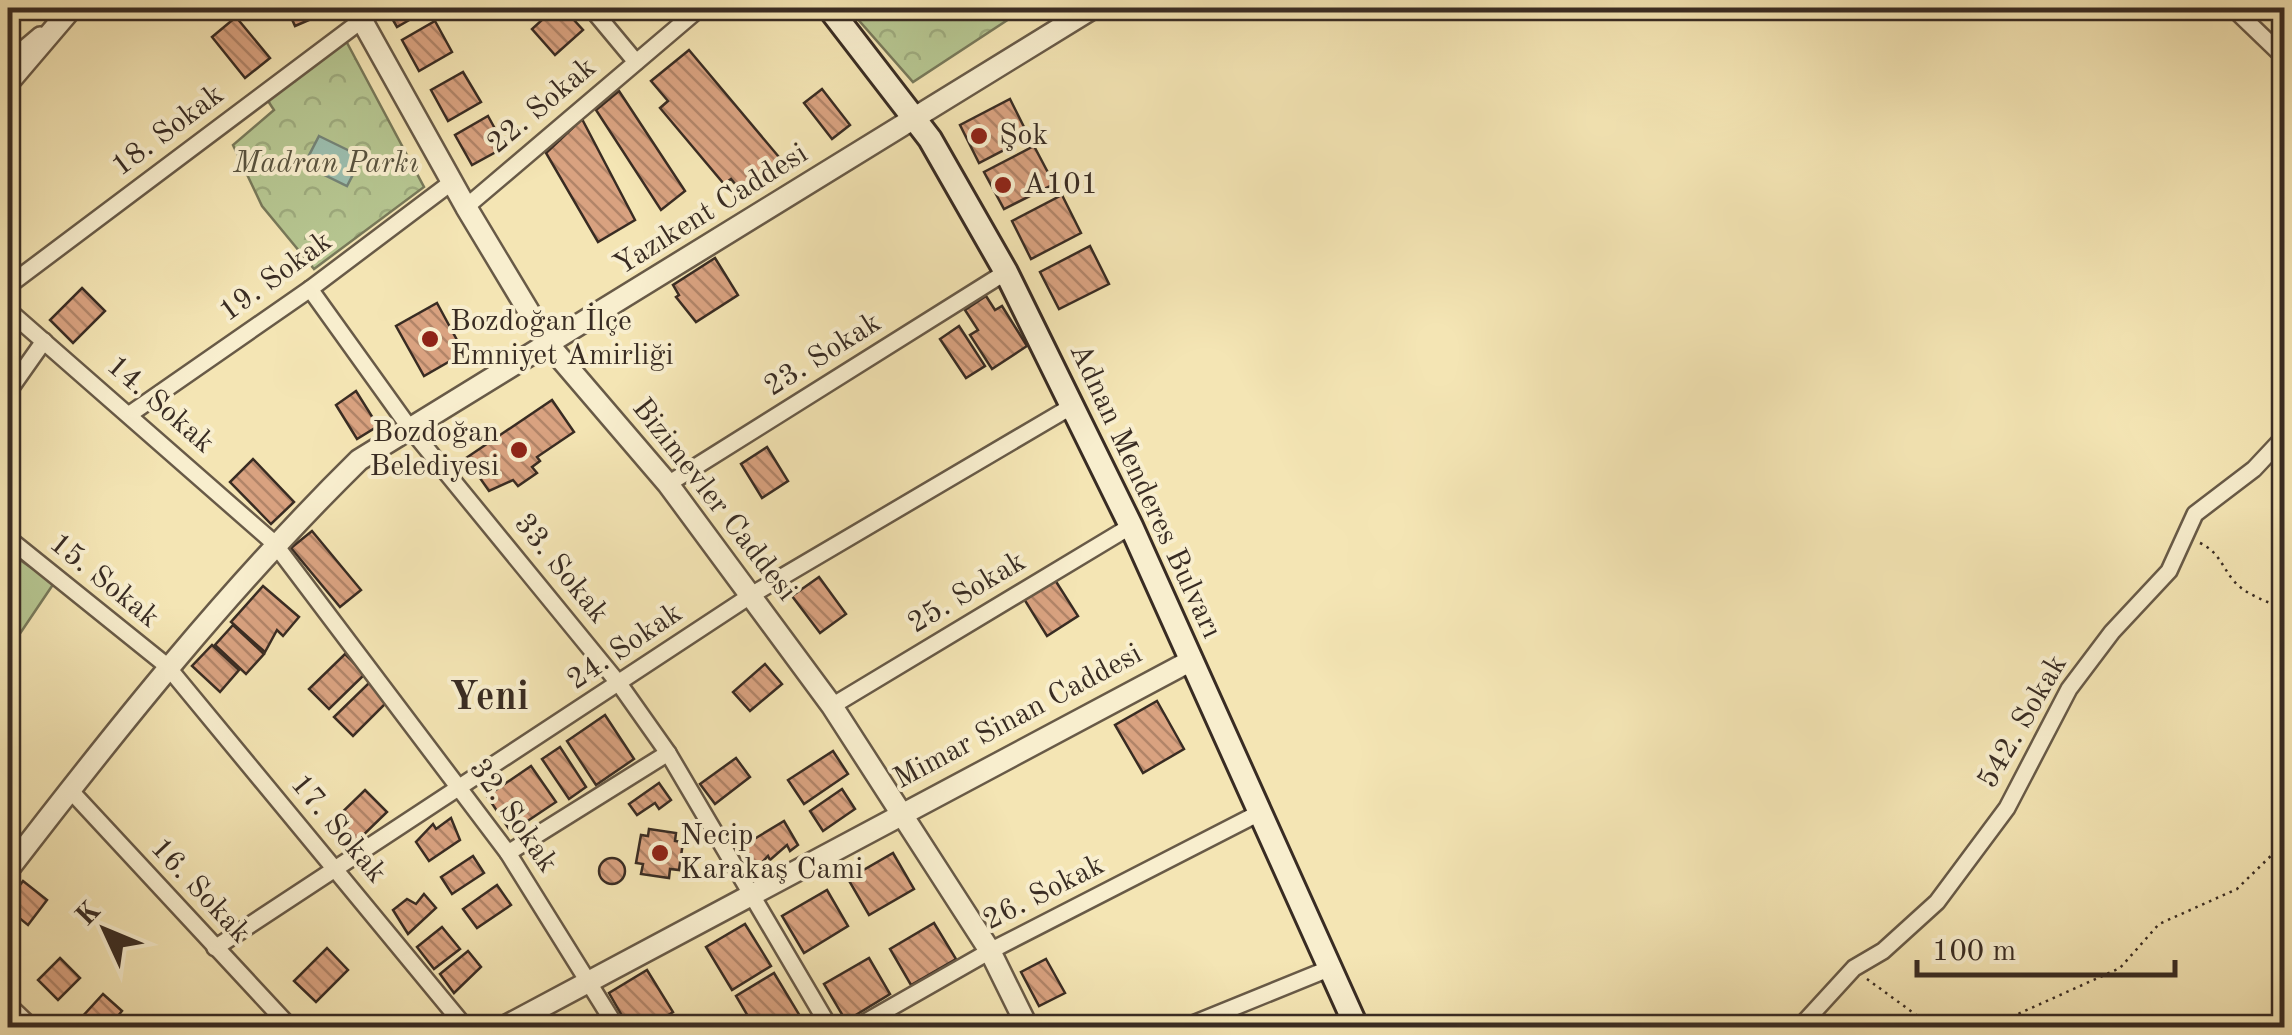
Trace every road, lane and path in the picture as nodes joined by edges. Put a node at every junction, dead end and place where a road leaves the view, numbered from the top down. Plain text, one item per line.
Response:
1 (591, 8) edge
2 (700, 8) edge
3 (829, 8) edge
4 (1093, 8) edge
5 (2233, 8) edge
6 (69, 10) edge
7 (358, 14) edge
8 (2284, 58) edge
9 (8, 62) edge
10 (636, 62) junction
11 (8, 83) edge
12 (916, 119) junction
13 (452, 182) junction
14 (466, 206) junction
15 (1006, 272) junction
16 (8, 286) edge
17 (310, 289) junction
18 (8, 310) edge
19 (44, 341) junction
20 (550, 345) junction
21 (8, 392) edge
22 (1074, 405) junction
23 (130, 414) junction
24 (409, 427) junction
25 (2284, 437) edge
26 (668, 484) junction
27 (1131, 526) junction
28 (8, 538) edge
29 (2184, 538) junction
30 (274, 543) junction
31 (753, 594) junction
32 (2284, 609) edge
33 (1192, 660) junction
34 (166, 666) junction
35 (620, 685) junction
36 (832, 706) junction
37 (668, 753) junction
38 (460, 787) junction
39 (70, 790) junction
40 (901, 812) junction
41 (1261, 812) junction
42 (2284, 843) edge
43 (508, 854) junction
44 (334, 868) junction
45 (8, 870) edge
46 (753, 895) junction
47 (215, 948) junction
48 (990, 951) junction
49 (1333, 966) junction
50 (1854, 968) junction
51 (591, 982) junction
52 (8, 1008) edge
53 (29, 1028) edge
54 (291, 1028) edge
55 (466, 1028) edge
56 (502, 1028) edge
57 (617, 1028) edge
58 (830, 1028) edge
59 (855, 1028) edge
60 (1028, 1028) edge
61 (1183, 1028) edge
62 (1357, 1028) edge
63 (1799, 1028) edge
64 (1934, 1028) edge
65 (1976, 1028) edge

1 - 10 street
2 - 10 street, 22. Sokak
3 - 12 main road, Adnan Menderes Bulvarı
4 - 12 street, Yazıkent Caddesi
5 - 8 street
6 - 9 street
6 - 11 street
7 - 13 street, Bizimevler Caddesi
7 - 16 street, 18. Sokak
10 - 14 street, 22. Sokak
12 - 15 main road, Adnan Menderes Bulvarı
12 - 20 street, Yazıkent Caddesi
13 - 14 street, Bizimevler Caddesi
13 - 17 street, 19. Sokak
14 - 20 street, Bizimevler Caddesi
15 - 22 main road, Adnan Menderes Bulvarı
15 - 26 street, 23. Sokak
17 - 23 street, 19. Sokak
17 - 24 street, 33. Sokak
18 - 19 street, 14. Sokak
19 - 21 street
19 - 23 street, 14. Sokak
20 - 24 street, Yazıkent Caddesi
20 - 26 street, Bizimevler Caddesi
22 - 27 main road, Adnan Menderes Bulvarı
22 - 31 street, 24. Sokak
23 - 30 street, 14. Sokak
24 - 30 street, Yazıkent Caddesi
24 - 35 street, 33. Sokak
25 - 29 street, 542. Sokak
26 - 31 street, Bizimevler Caddesi
27 - 33 main road, Adnan Menderes Bulvarı
27 - 36 street, 25. Sokak
28 - 34 street, 15. Sokak
29 - 32 path
29 - 50 street, 542. Sokak
30 - 34 street, Yazıkent Caddesi
30 - 38 street, 32. Sokak
31 - 35 street, 24. Sokak
31 - 36 street, Bizimevler Caddesi
33 - 40 street, Mimar Sinan Caddesi
33 - 41 main road, Adnan Menderes Bulvarı
34 - 39 street, Yazıkent Caddesi
34 - 44 street, 17. Sokak
35 - 37 street, 33. Sokak
35 - 38 street, 24. Sokak
36 - 40 street, Bizimevler Caddesi
37 - 43 street
37 - 46 street, 33. Sokak
38 - 43 street, 32. Sokak
38 - 44 street, 24. Sokak
39 - 45 street, Yazıkent Caddesi
39 - 47 street, 16. Sokak
40 - 46 street, Mimar Sinan Caddesi
40 - 48 street, Bizimevler Caddesi
41 - 48 street, 26. Sokak
41 - 49 main road, Adnan Menderes Bulvarı
42 - 65 path
43 - 51 street, 32. Sokak
44 - 47 street, 24. Sokak
44 - 55 street, 17. Sokak
46 - 51 street, Mimar Sinan Caddesi
46 - 58 street, 33. Sokak
47 - 54 street, 16. Sokak
48 - 59 street, 26. Sokak
48 - 60 street, Bizimevler Caddesi
49 - 61 street
49 - 62 main road, Adnan Menderes Bulvarı
50 - 63 street, 542. Sokak
50 - 64 path
51 - 56 street, Mimar Sinan Caddesi
51 - 57 street, 32. Sokak
52 - 53 street

